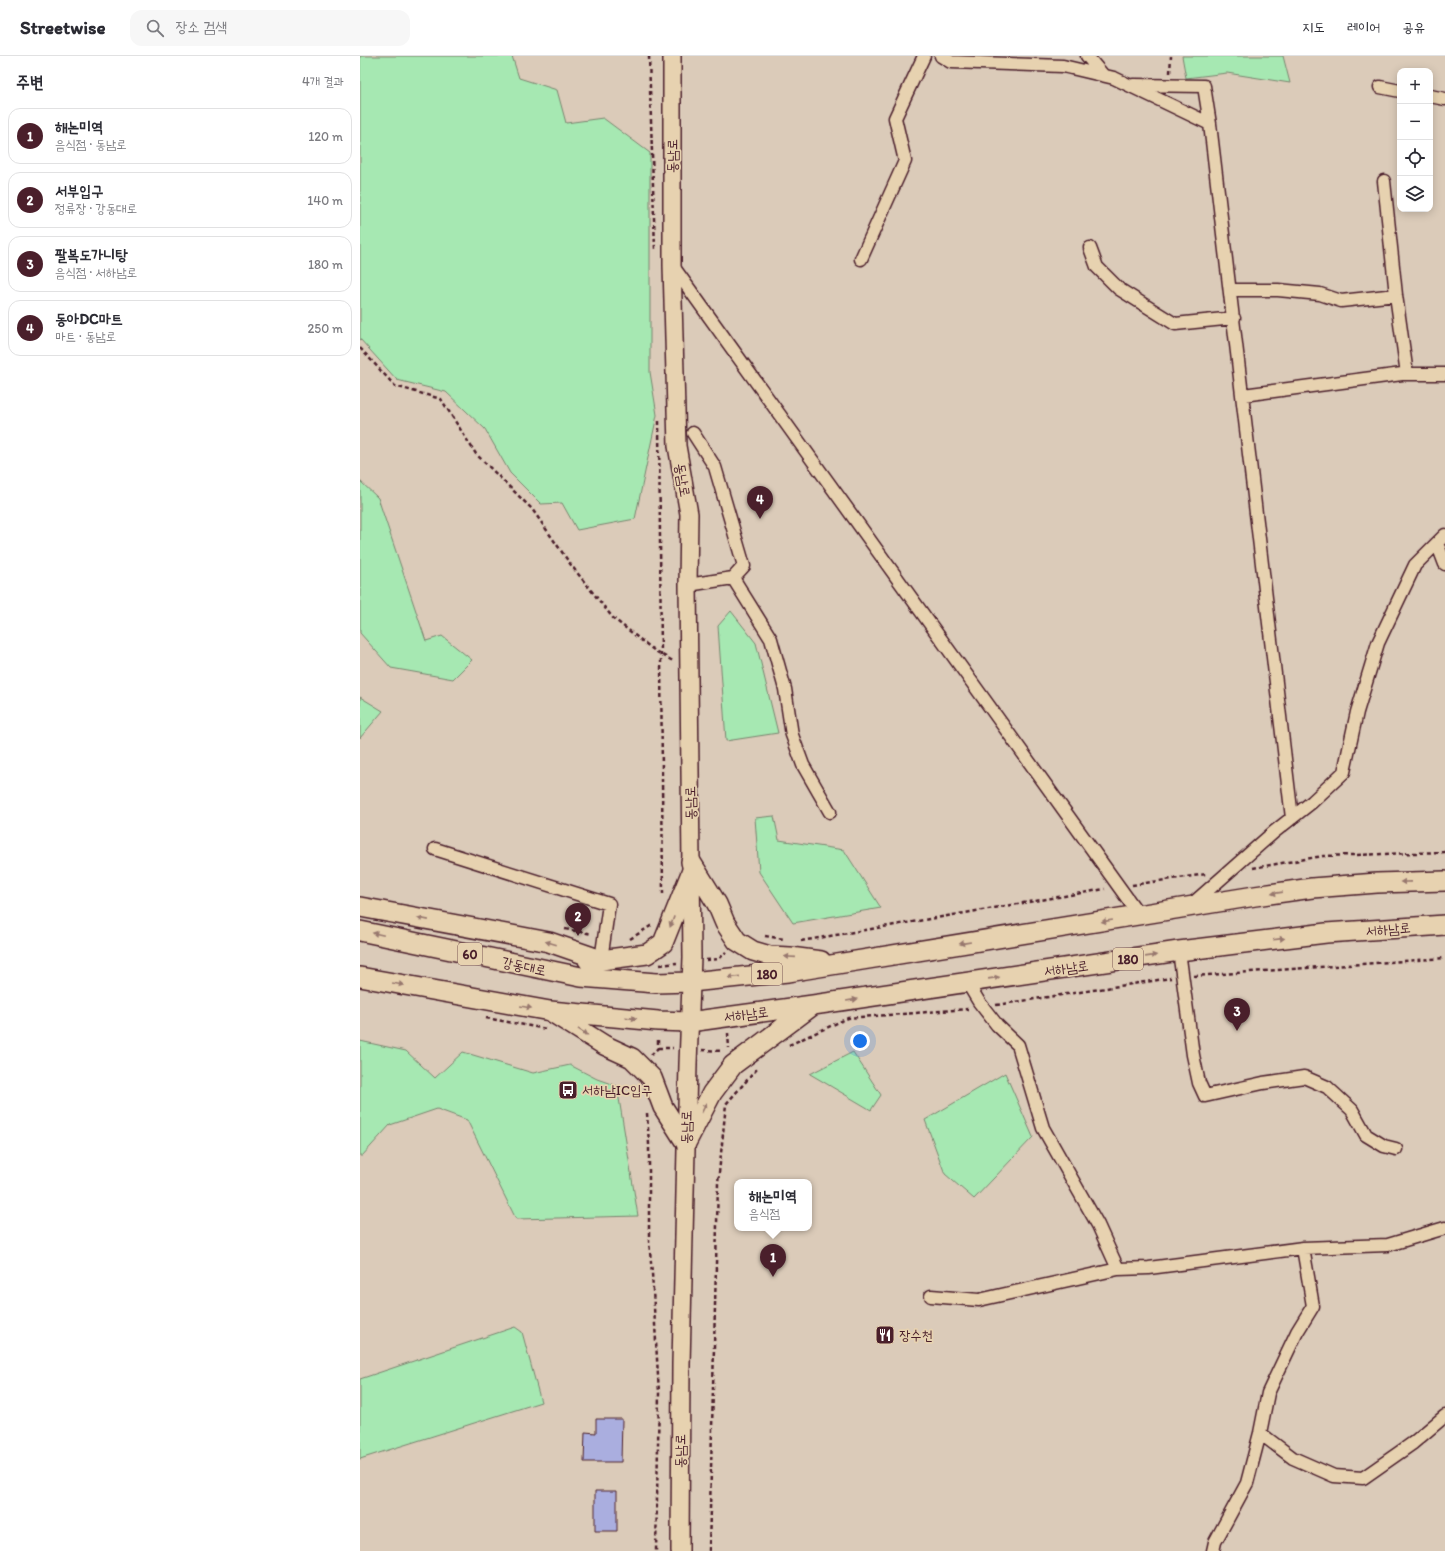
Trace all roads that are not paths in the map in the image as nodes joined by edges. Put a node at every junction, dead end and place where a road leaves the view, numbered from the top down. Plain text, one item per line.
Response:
1 (672, 56) edge
2 (924, 56) edge
3 (941, 56) edge
4 (1088, 56) edge
5 (989, 60) edge
6 (1102, 75) junction
7 (1130, 85) junction
8 (1380, 87) dead end
9 (1397, 90) edge
10 (1433, 97) edge
11 (1445, 99) edge
12 (1210, 124) junction
13 (1384, 181) dead end
14 (1090, 248) dead end
15 (861, 258) dead end
16 (672, 265) junction
17 (1230, 290) junction
18 (1396, 295) junction
19 (1234, 318) junction
20 (1407, 374) junction
21 (1445, 374) edge
22 (1243, 395) junction
23 (693, 433) dead end
24 (1441, 539) edge
25 (1445, 564) edge
26 (733, 578) junction
27 (688, 586) junction
28 (830, 812) dead end
29 (1292, 818) junction
30 (435, 849) dead end
31 (691, 867) junction
32 (1445, 881) edge
33 (360, 907) edge
34 (1187, 908) junction
35 (1140, 916) junction
36 (1445, 925) edge
37 (360, 931) edge
38 (1179, 952) junction
39 (601, 960) junction
40 (504, 961) junction
41 (842, 963) junction
42 (360, 977) edge
43 (691, 982) junction
44 (966, 982) junction
45 (813, 1006) junction
46 (549, 1020) junction
47 (689, 1022) junction
48 (686, 1143) junction
49 (1396, 1149) dead end
50 (1445, 1228) edge
51 (1303, 1248) junction
52 (1118, 1269) junction
53 (931, 1296) dead end
54 (1445, 1416) edge
55 (1260, 1433) junction
56 (680, 1551) edge
57 (1213, 1551) edge

1 - 16 main road, 동남로
2 - 15 street
3 - 5 street
4 - 6 street
5 - 6 street
6 - 7 street
7 - 12 street
7 - 12 street
8 - 9 street
10 - 11 street
12 - 17 street
13 - 18 street
14 - 19 street
16 - 27 main road, 동남로
16 - 35 street
17 - 18 street
17 - 19 street
18 - 20 street
19 - 22 street
20 - 21 street
20 - 22 street
22 - 29 street
23 - 26 street
24 - 25 street
24 - 29 street
26 - 27 street
26 - 28 street
27 - 31 main road, 동남로
29 - 34 street
30 - 39 street
31 -> 39 main road
41 -> 31 main road
31 - 43 main road, 동남로
32 -> 34 main road, 180
39 -> 33 main road
34 - 35 main road, 180
35 -> 41 main road, 180
38 -> 36 main road, 서하남로 / 180
40 -> 37 main road, 강동대로 / 60
44 -> 38 main road, 서하남로 / 180
38 - 49 street
39 - 40 main road
40 - 43 main road, 강동대로 / 60
41 -> 43 main road, 180
42 -> 46 main road
43 - 47 main road, 동남로
45 -> 44 main road, 서하남로 / 180
44 - 52 street
45 - 47 main road, 서하남로 / 180
48 -> 45 main road
46 -> 47 main road
46 -> 48 main road
47 - 48 main road, 동남로
48 - 56 main road, 동남로
50 - 51 street
51 - 52 street
51 - 55 street
52 - 53 street
54 - 55 street
55 - 57 street

